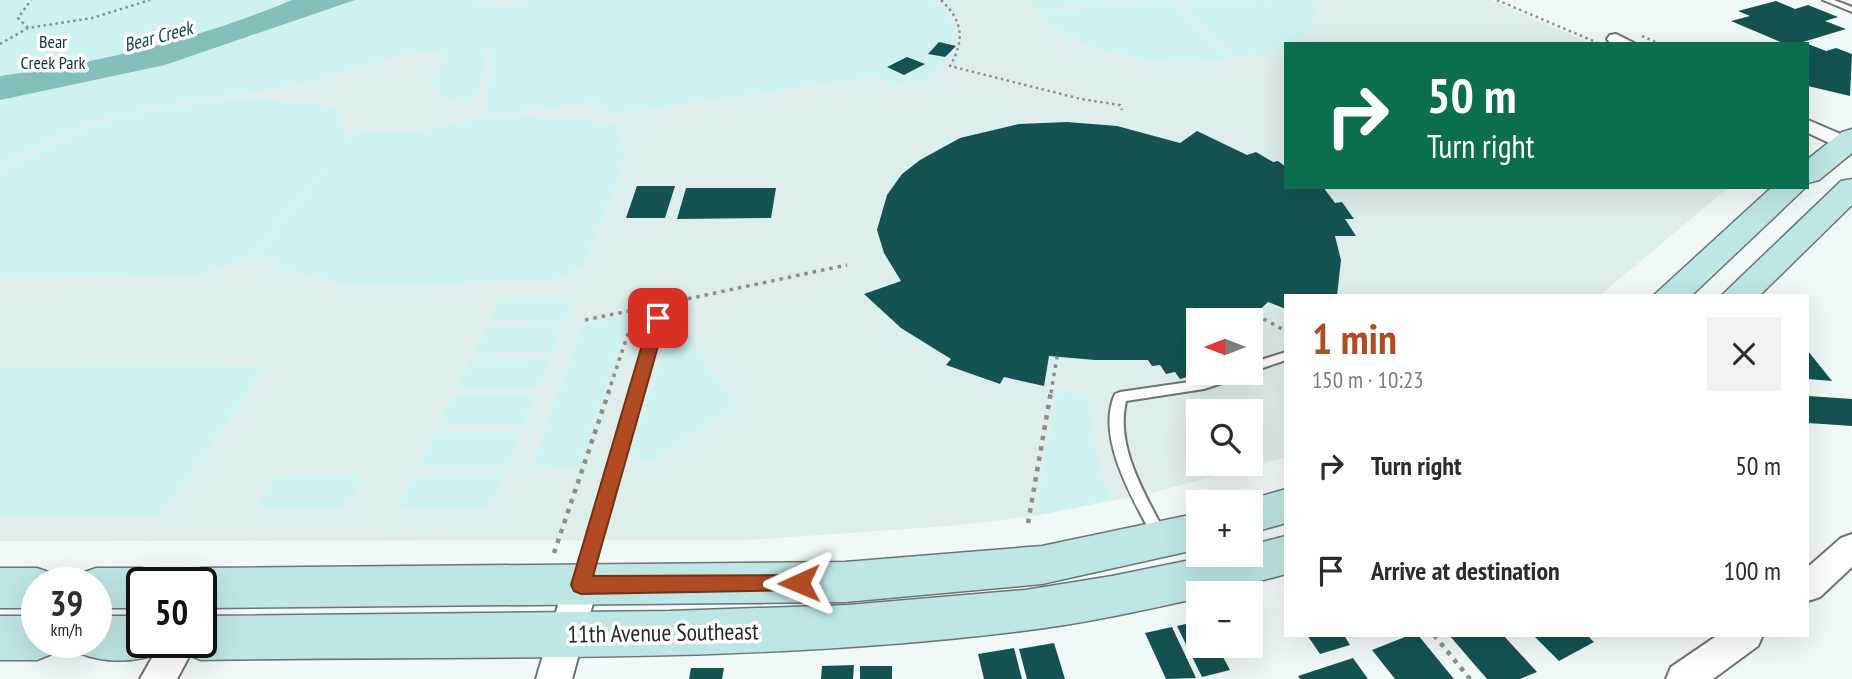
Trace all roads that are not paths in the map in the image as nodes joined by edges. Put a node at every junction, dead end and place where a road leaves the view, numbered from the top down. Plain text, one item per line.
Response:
1 (1827, 0) edge
2 (1852, 10) edge
3 (1809, 126) edge
4 (1850, 142) edge
5 (1809, 173) edge
6 (1852, 188) edge
7 (1789, 189) edge
8 (1672, 294) edge
9 (1740, 294) edge
10 (656, 310) road end
11 (1284, 357) edge
12 (1264, 364) edge
13 (1198, 385) edge
14 (1284, 507) edge
15 (1263, 513) edge
16 (1180, 535) edge
17 (1852, 547) edge
18 (1284, 555) edge
19 (568, 567) junction
20 (1809, 585) edge
21 (0, 587) edge
22 (21, 588) edge
23 (217, 594) edge
24 (567, 634) junction
25 (1743, 637) edge
26 (0, 638) edge
27 (21, 638) edge
28 (217, 638) edge
29 (170, 658) edge
30 (158, 679) edge
31 (554, 679) edge
32 (1684, 679) edge

1 - 2 lane
3 - 4 street
4 - 5 main road
6 - 9 main road
7 - 8 main road
10 - 19 lane
11 - 12 lane
13 - 16 lane
14 - 15 main road
16 - 19 main road
17 - 20 street
18 - 24 main road, 11th Avenue Southeast
19 - 23 main road
19 - 24 street
21 - 22 main road
24 - 28 main road, 11th Avenue Southeast
24 - 31 street
25 - 32 street
26 - 27 main road
29 - 30 street

